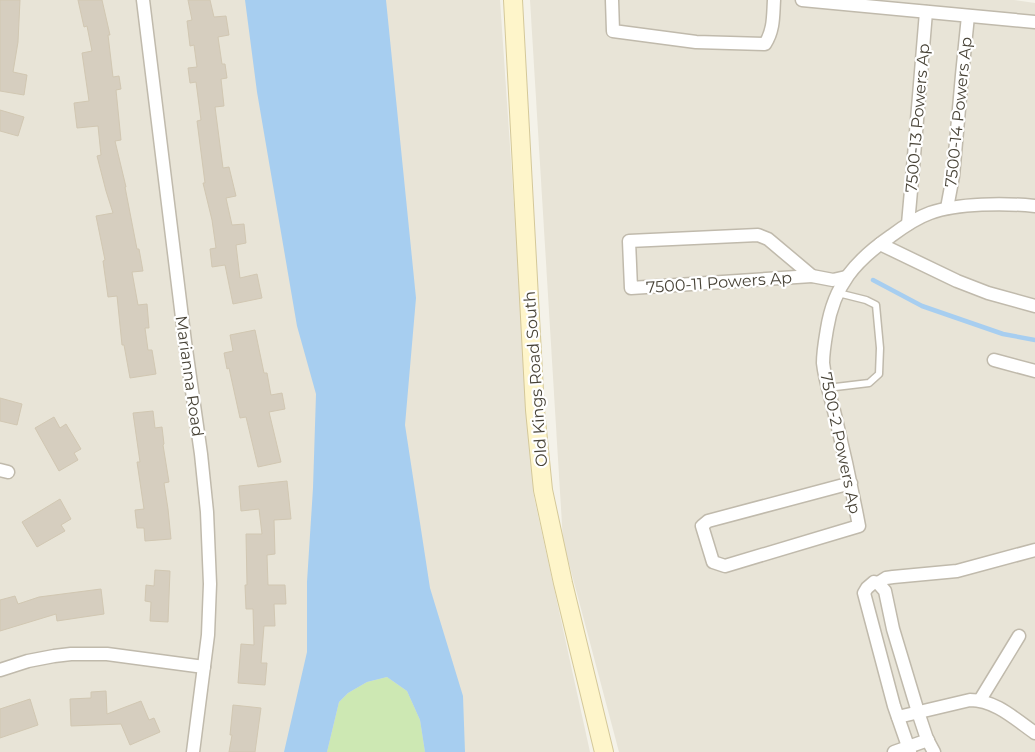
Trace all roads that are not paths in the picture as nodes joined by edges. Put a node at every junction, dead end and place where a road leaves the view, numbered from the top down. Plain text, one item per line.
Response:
1 (143, 0) edge
2 (513, 0) edge
3 (612, 0) edge
4 (774, 0) edge
5 (802, 0) edge
6 (926, 12) junction
7 (968, 16) junction
8 (1035, 22) edge
9 (1035, 206) edge
10 (947, 208) junction
11 (908, 224) junction
12 (880, 244) junction
13 (812, 276) junction
14 (846, 278) junction
15 (837, 293) junction
16 (1035, 306) edge
17 (994, 360) dead end
18 (1035, 371) edge
19 (827, 388) junction
20 (851, 483) junction
21 (1035, 550) edge
22 (878, 583) junction
23 (1019, 636) dead end
24 (204, 667) junction
25 (0, 670) edge
26 (980, 700) junction
27 (918, 712) junction
28 (898, 717) junction
29 (1035, 732) edge
30 (928, 740) junction
31 (909, 750) edge
32 (193, 752) edge
33 (604, 752) edge
34 (894, 752) edge
35 (934, 752) edge

1 - 24 street, Marianna Road
2 - 33 street, Old Kings Road South
3 - 4 street
5 - 6 street
6 - 7 street
6 - 11 street, 7500-13 Powers Ap
7 - 8 street
7 - 10 street, 7500-14 Powers Ap
9 - 10 street, 7500-2 Powers Ap
10 - 11 street, 7500-2 Powers Ap
11 - 12 street, 7500-2 Powers Ap
12 - 14 street, 7500-2 Powers Ap
12 - 16 street
13 - 13 street, 7500-11 Powers Ap
13 - 14 street, 7500-11 Powers Ap
14 - 15 street, 7500-2 Powers Ap
15 - 19 street, 7500-2 Powers Ap
15 - 19 lane
17 - 18 street
19 - 20 street, 7500-2 Powers Ap
20 - 20 street, 7500-2 Powers Ap
21 - 22 street
22 - 27 street
22 - 28 street
23 - 26 street
24 - 25 street
24 - 32 street, Marianna Road
26 - 27 street
26 - 29 street
27 - 28 street
27 - 30 street
28 - 31 street
30 - 31 street
30 - 35 street
31 - 34 street

